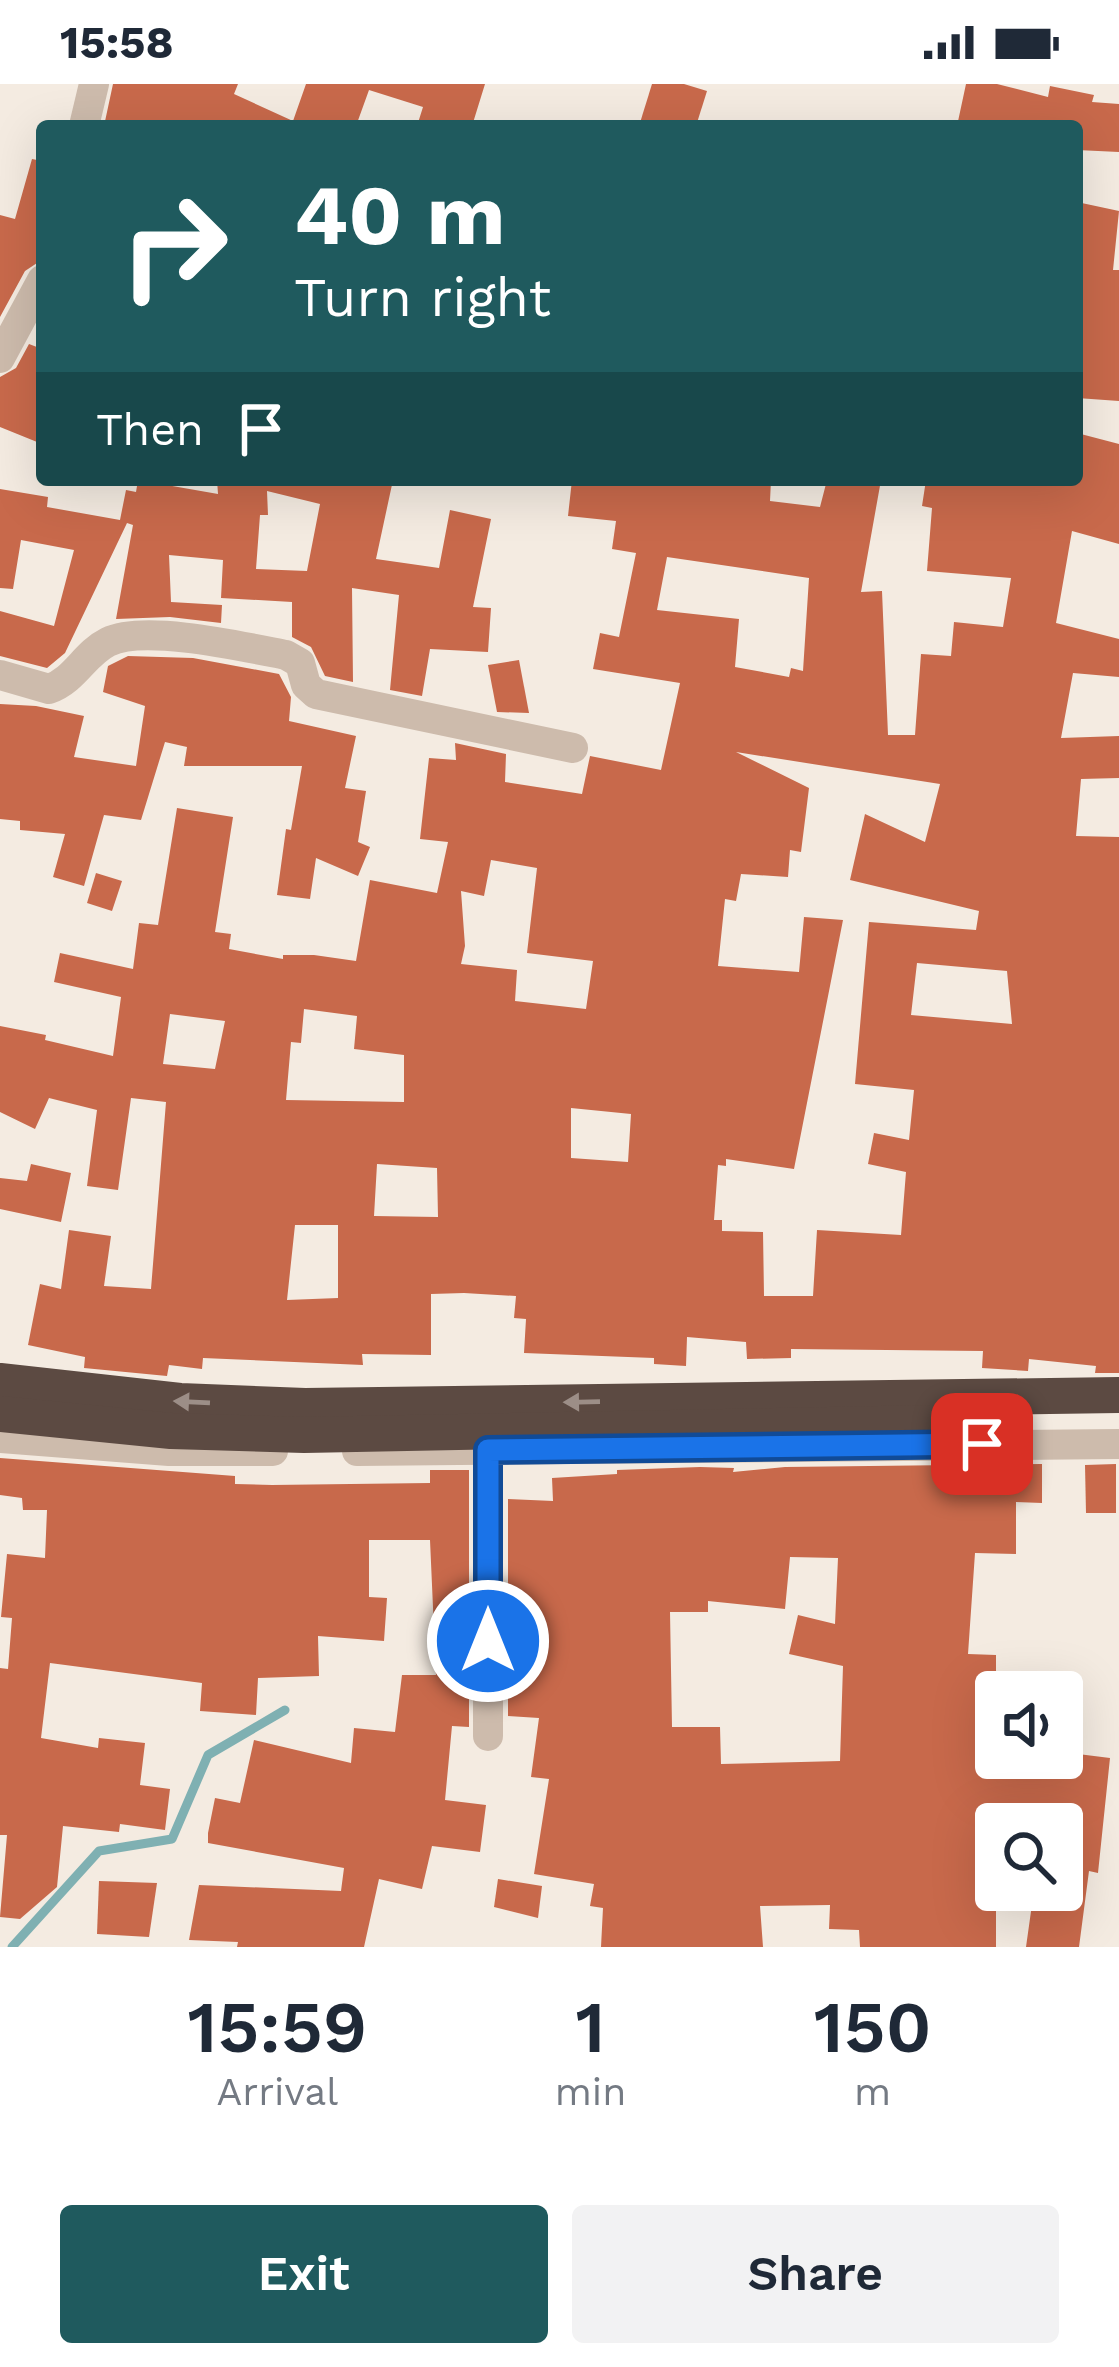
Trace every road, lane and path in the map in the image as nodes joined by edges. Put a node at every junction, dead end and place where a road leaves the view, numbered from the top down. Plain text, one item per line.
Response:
1 (94, 84) edge
2 (85, 120) edge
3 (36, 291) edge
4 (0, 358) edge
5 (0, 675) edge
6 (573, 748) dead end
7 (0, 1381) edge
8 (1119, 1395) edge
9 (0, 1414) edge
10 (1119, 1420) edge
11 (0, 1438) edge
12 (1119, 1444) edge
13 (488, 1450) junction
14 (488, 1736) dead end

1 - 2 street
3 - 4 street
5 - 6 street
8 -> 7 highway
9 - 10 highway
11 - 13 street
12 - 13 street
13 - 14 street

